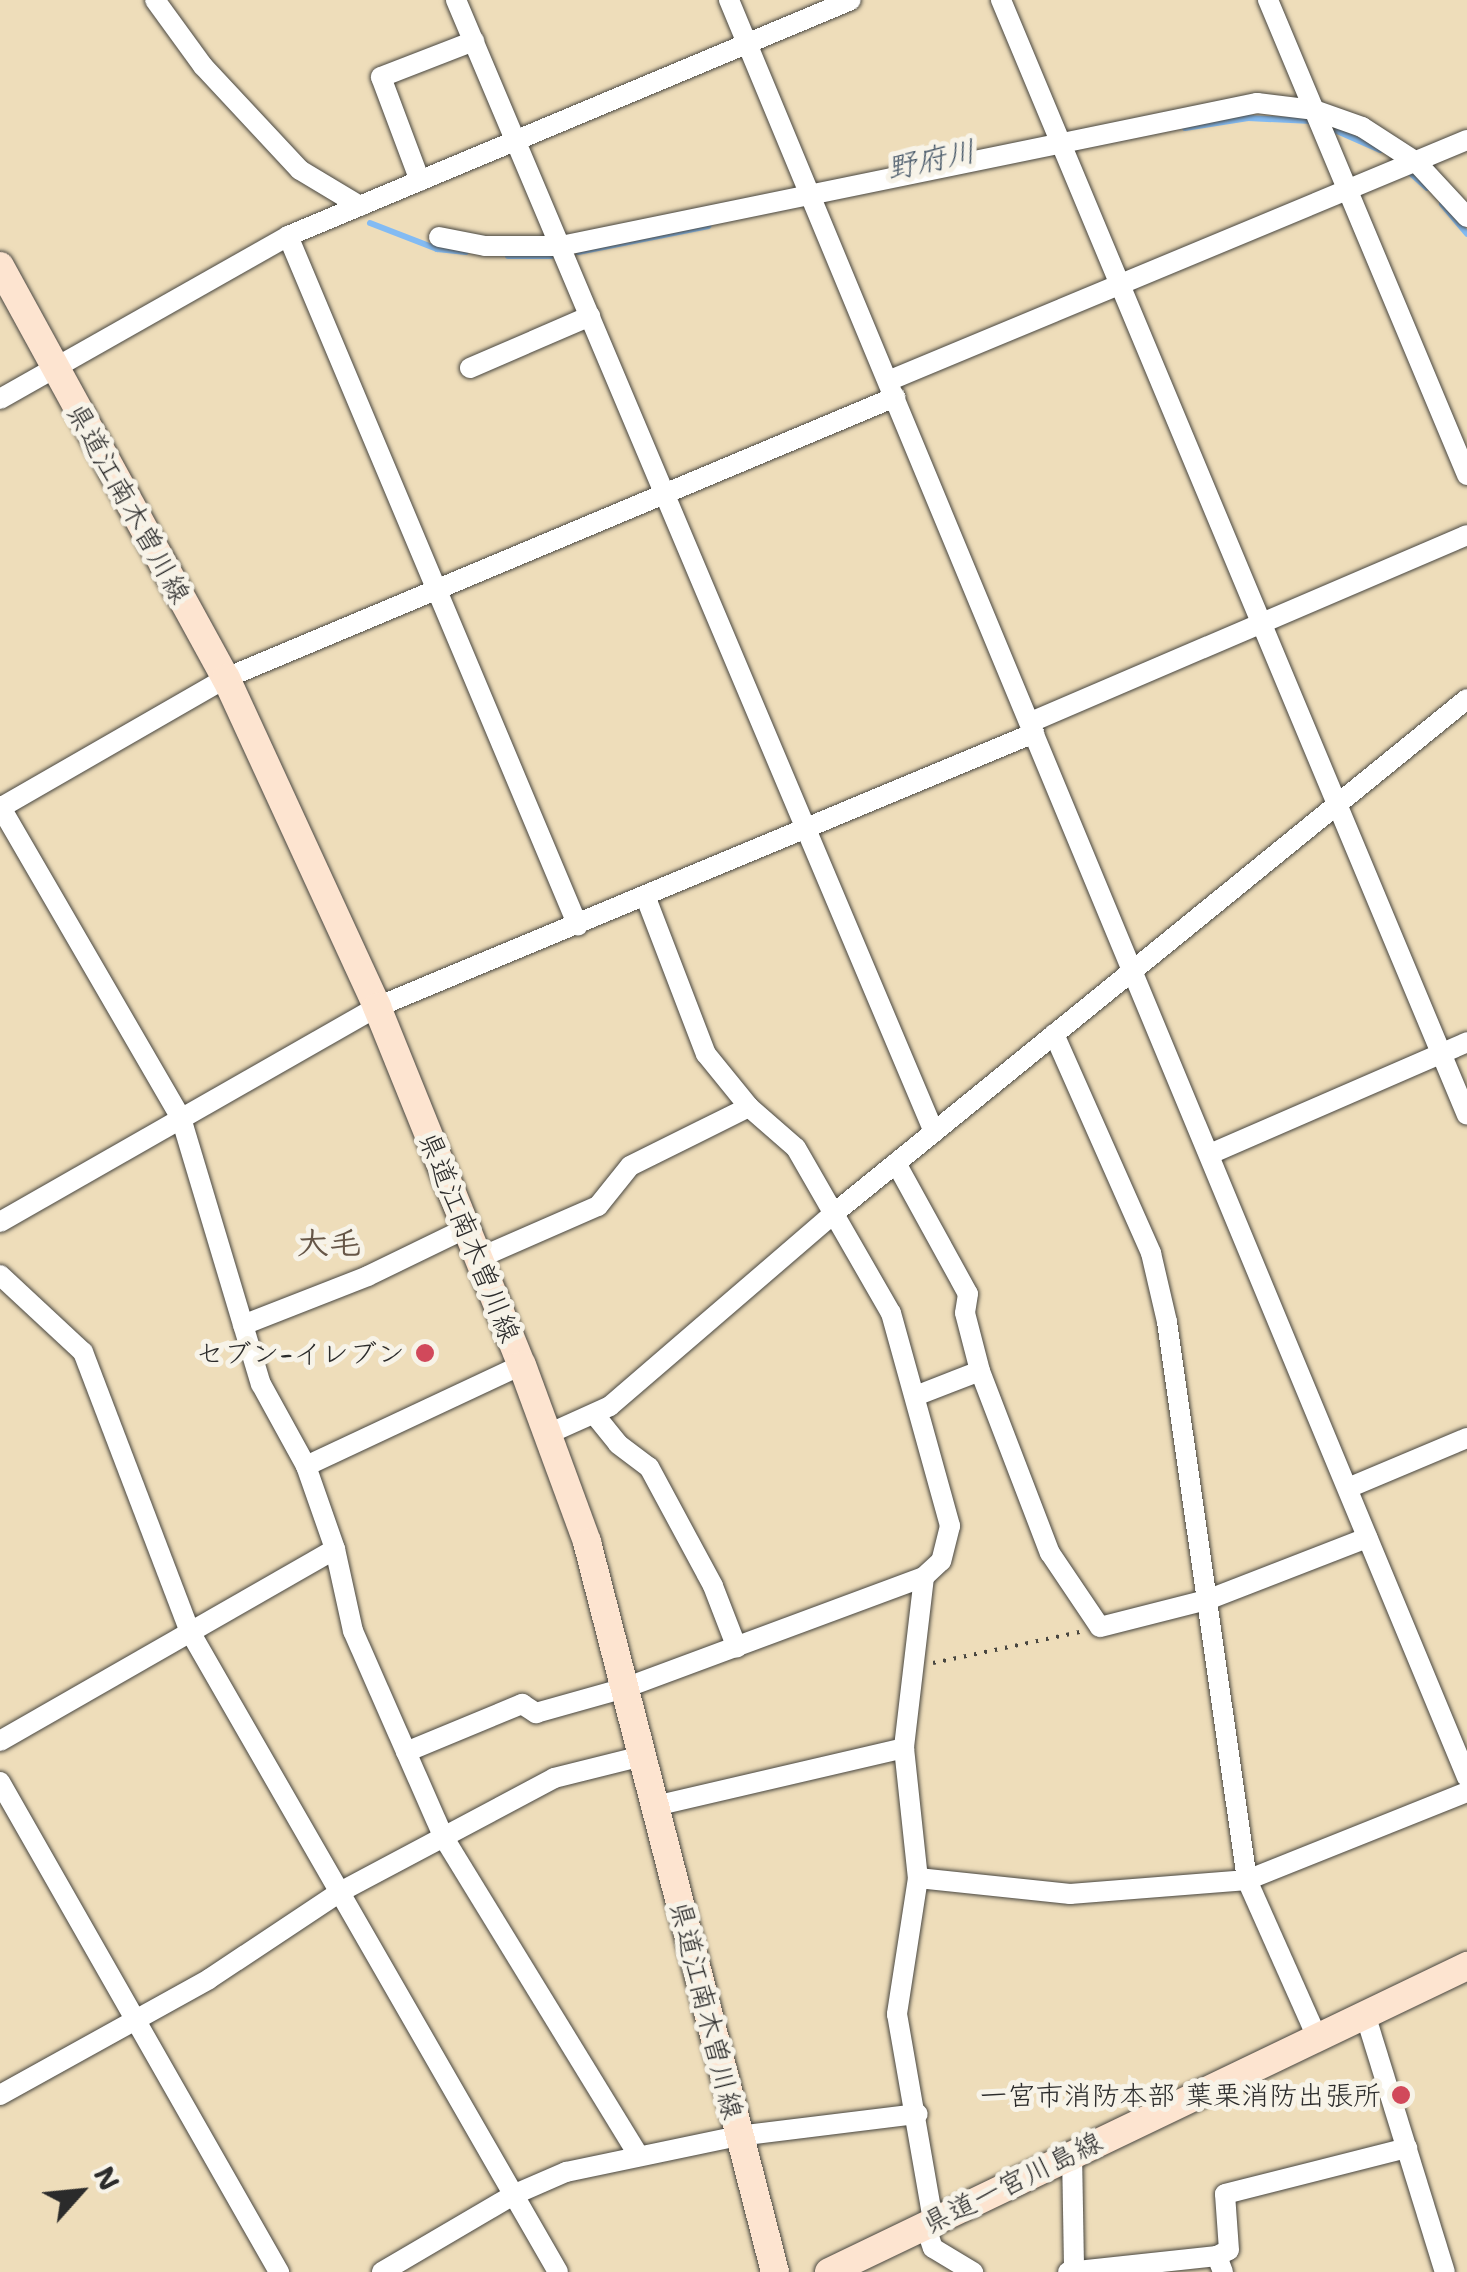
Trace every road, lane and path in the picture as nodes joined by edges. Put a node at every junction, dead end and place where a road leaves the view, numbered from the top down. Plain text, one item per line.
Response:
1 (155, 0) edge
2 (456, 0) edge
3 (729, 0) edge
4 (851, 0) edge
5 (1001, 0) edge
6 (1268, 0) edge
7 (474, 41) junction
8 (747, 43) junction
9 (1317, 118) junction
10 (516, 140) junction
11 (1467, 140) edge
12 (1062, 148) junction
13 (1408, 165) junction
14 (420, 181) junction
15 (1347, 190) junction
16 (812, 200) junction
17 (360, 206) junction
18 (1467, 218) edge
19 (288, 236) junction
20 (439, 237) dead end
21 (564, 253) junction
22 (0, 266) edge
23 (1118, 286) junction
24 (590, 316) junction
25 (54, 368) junction
26 (470, 368) dead end
27 (892, 389) junction
28 (0, 398) edge
29 (1467, 475) edge
30 (664, 494) junction
31 (1467, 534) edge
32 (436, 592) junction
33 (1259, 623) junction
34 (226, 678) junction
35 (1467, 699) edge
36 (1033, 728) junction
37 (1336, 806) junction
38 (0, 807) edge
39 (805, 829) junction
40 (646, 898) junction
41 (578, 926) junction
42 (1134, 970) junction
43 (377, 1006) junction
44 (1054, 1034) junction
45 (1467, 1042) edge
46 (1441, 1053) junction
47 (749, 1107) junction
48 (1467, 1115) edge
49 (181, 1118) junction
50 (934, 1132) junction
51 (1210, 1154) junction
52 (896, 1163) junction
53 (832, 1216) junction
54 (0, 1222) edge
55 (467, 1228) junction
56 (479, 1258) junction
57 (0, 1275) edge
58 (243, 1325) junction
59 (522, 1364) junction
60 (980, 1370) junction
61 (918, 1395) junction
62 (594, 1414) junction
63 (548, 1434) junction
64 (1467, 1438) edge
65 (306, 1466) junction
66 (1348, 1488) junction
67 (1366, 1538) junction
68 (335, 1548) junction
69 (924, 1577) junction
70 (1207, 1600) junction
71 (1100, 1627) junction
72 (189, 1630) junction
73 (737, 1648) junction
74 (915, 1666) junction
75 (625, 1688) junction
76 (0, 1740) edge
77 (904, 1748) junction
78 (406, 1752) junction
79 (642, 1756) junction
80 (1467, 1777) edge
81 (0, 1782) edge
82 (1467, 1792) edge
83 (655, 1806) junction
84 (444, 1838) junction
85 (918, 1878) junction
86 (1246, 1880) junction
87 (340, 1892) junction
88 (1467, 1966) edge
89 (1366, 2014) junction
90 (135, 2017) junction
91 (1318, 2037) junction
92 (0, 2095) edge
93 (918, 2114) junction
94 (738, 2136) junction
95 (1407, 2148) junction
96 (1072, 2152) junction
97 (638, 2155) junction
98 (513, 2194) junction
99 (929, 2222) junction
100 (1220, 2264) edge
101 (1071, 2271) edge
102 (279, 2272) edge
103 (382, 2272) edge
104 (558, 2272) edge
105 (775, 2272) edge
106 (828, 2272) edge
107 (973, 2272) edge
108 (1444, 2272) edge

1 - 17 street
2 - 7 street
3 - 8 street
4 - 8 street
5 - 12 street
6 - 9 street
7 - 10 street
7 - 14 street
8 - 10 street
8 - 16 street
9 - 12 street
9 - 13 street
9 - 15 street
10 - 14 street
10 - 21 street
11 - 13 street
12 - 16 street
12 - 23 street
13 - 15 street
13 - 18 street
14 - 17 street
15 - 23 street
15 - 29 street
16 - 21 street
16 - 27 street
17 - 19 street
19 - 25 street
19 - 32 street
20 - 21 street
21 - 24 street
22 - 25 main road, 県道江南木曽川線
23 - 27 street
23 - 33 street
24 - 26 street
24 - 30 street
25 - 28 street
25 - 34 main road, 県道江南木曽川線
27 - 30 street
27 - 36 street
30 - 32 street
30 - 39 street
31 - 33 street
32 - 34 street
32 - 41 street
33 - 36 street
33 - 37 street
34 - 38 street
34 - 43 main road, 県道江南木曽川線
35 - 37 street
36 - 39 street
36 - 42 street
37 - 42 street
37 - 46 street
38 - 49 street
39 - 40 street
39 - 50 street
40 - 41 street
40 - 47 street
41 - 43 street
42 - 44 street
42 - 51 street
43 - 49 street
43 - 55 main road, 県道江南木曽川線
44 - 50 street
44 - 70 street
45 - 46 street
46 - 48 street
46 - 51 street
47 - 53 street
47 - 56 street
49 - 54 street
49 - 58 street
50 - 52 street
51 - 66 street
52 - 53 street
52 - 60 street
53 - 61 street
53 - 62 street
55 - 56 main road, 県道江南木曽川線
55 - 58 street
56 - 59 main road, 県道江南木曽川線
57 - 72 street
58 - 65 street
59 - 63 main road, 県道江南木曽川線
59 - 65 street
60 - 61 street
60 - 71 street
61 - 69 street
62 - 63 street
62 - 73 street
63 - 75 main road, 県道江南木曽川線
64 - 66 street
65 - 68 street
66 - 67 street
67 - 70 street
67 - 80 street
68 - 72 street
68 - 78 street
69 - 73 street
69 - 74 street
70 - 71 street
70 - 86 street
71 - 74 path
72 - 76 street
72 - 87 street
73 - 75 street
74 - 77 street
75 - 78 street
75 - 79 main road, 県道江南木曽川線
77 - 83 street
77 - 85 street
78 - 84 street
79 - 83 main road, 県道江南木曽川線
79 - 84 street
81 - 90 street
82 - 86 street
83 - 94 main road, 県道江南木曽川線
84 - 87 street
84 - 97 street
85 - 86 street
85 - 93 street
86 - 91 street
87 - 90 street
87 - 98 street
88 - 89 main road, 県道一宮川島線
89 - 91 main road, 県道一宮川島線
89 - 95 street
90 - 92 street
90 - 102 street
91 - 96 main road, 県道一宮川島線
93 - 94 street
93 - 99 street
94 - 97 street
94 - 105 main road, 県道江南木曽川線
95 - 100 street
95 - 108 street
96 - 99 main road, 県道一宮川島線
96 - 101 street
97 - 98 street
98 - 103 street
98 - 104 street
99 - 106 main road, 県道一宮川島線
99 - 107 street
100 - 101 street

